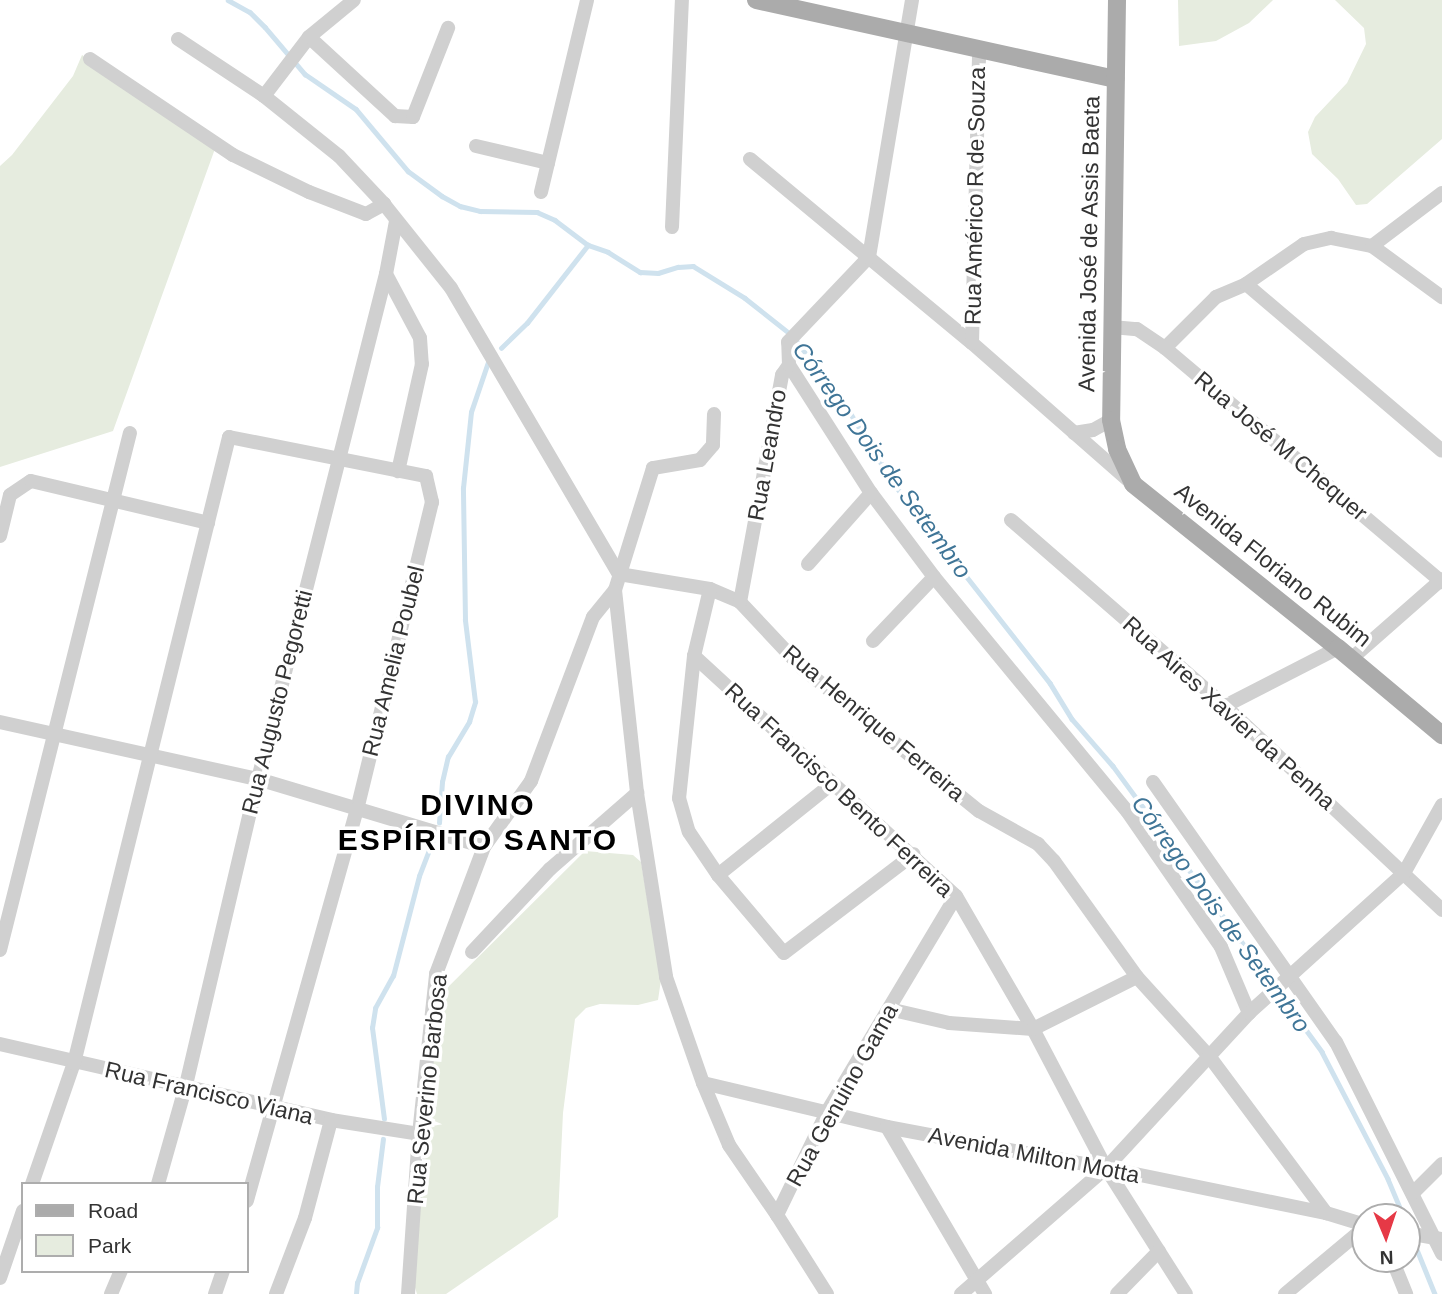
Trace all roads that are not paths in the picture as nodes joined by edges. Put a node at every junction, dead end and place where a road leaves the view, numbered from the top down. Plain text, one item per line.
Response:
1 (354, 0) edge
2 (587, 0) edge
3 (682, 0) edge
4 (756, 0) edge
5 (912, 0) edge
6 (1116, 0) edge
7 (448, 28) dead end
8 (907, 34) junction
9 (309, 37) junction
10 (178, 39) dead end
11 (979, 49) junction
12 (90, 59) dead end
13 (1115, 79) junction
14 (264, 96) junction
15 (476, 146) dead end
16 (750, 159) dead end
17 (548, 163) junction
18 (541, 192) dead end
19 (1442, 193) edge
20 (384, 204) junction
21 (396, 221) junction
22 (672, 227) dead end
23 (1372, 246) junction
24 (869, 257) junction
25 (386, 274) junction
26 (1246, 284) junction
27 (1442, 297) edge
28 (1112, 327) junction
29 (972, 343) junction
30 (1165, 348) junction
31 (789, 365) junction
32 (714, 414) dead end
33 (1111, 420) junction
34 (130, 433) dead end
35 (1074, 433) junction
36 (1442, 452) edge
37 (337, 458) junction
38 (398, 471) junction
39 (1133, 484) junction
40 (872, 492) junction
41 (113, 501) junction
42 (1012, 520) dead end
43 (208, 523) junction
44 (0, 536) edge
45 (808, 564) dead end
46 (619, 574) junction
47 (934, 577) junction
48 (1441, 581) edge
49 (710, 589) junction
50 (615, 590) junction
51 (740, 602) junction
52 (873, 641) dead end
53 (1345, 653) junction
54 (694, 656) junction
55 (1225, 706) junction
56 (1422, 720) junction
57 (1442, 721) edge
58 (0, 722) edge
59 (56, 733) junction
60 (1442, 735) edge
61 (151, 755) junction
62 (258, 779) junction
63 (1153, 782) dead end
64 (833, 783) junction
65 (637, 793) junction
66 (1442, 805) edge
67 (357, 809) junction
68 (484, 847) junction
69 (914, 854) junction
70 (1404, 873) junction
71 (718, 874) junction
72 (956, 896) junction
73 (1442, 910) edge
74 (0, 950) edge
75 (472, 952) dead end
76 (1137, 977) junction
77 (1290, 979) junction
78 (889, 1009) junction
79 (1249, 1013) junction
80 (1033, 1029) junction
81 (0, 1044) edge
82 (1209, 1056) junction
83 (74, 1063) junction
84 (702, 1083) junction
85 (186, 1085) junction
86 (275, 1108) junction
87 (828, 1110) junction
88 (331, 1120) junction
89 (887, 1127) junction
90 (419, 1134) junction
91 (1442, 1164) edge
92 (1106, 1168) junction
93 (33, 1182) edge
94 (159, 1182) edge
95 (1413, 1193) junction
96 (248, 1198) edge
97 (1326, 1213) junction
98 (777, 1215) junction
99 (21, 1217) edge
100 (1351, 1221) edge
101 (1351, 1238) edge
102 (1438, 1239) edge
103 (1159, 1251) junction
104 (1442, 1254) edge
105 (1, 1273) edge
106 (120, 1273) edge
107 (222, 1273) edge
108 (1398, 1273) edge
109 (976, 1279) junction
110 (111, 1294) edge
111 (215, 1294) edge
112 (276, 1294) edge
113 (408, 1294) edge
114 (827, 1294) edge
115 (961, 1294) edge
116 (985, 1294) edge
117 (1117, 1294) edge
118 (1186, 1294) edge
119 (1284, 1294) edge
120 (1406, 1294) edge

1 - 9 street
2 - 17 street
3 - 22 street
4 - 8 main road
5 - 8 street
6 - 13 main road, Avenida José de Assis Baeta
7 - 9 street
8 - 11 main road
8 - 24 street
9 - 14 street
10 - 14 street
11 - 13 main road
11 - 29 street, Rua Américo R de Souza
12 - 20 street
13 - 28 main road, Avenida José de Assis Baeta
14 - 20 street
15 - 17 street
16 - 24 street, Avenida Floriano Rubim
17 - 18 street
19 - 23 street
20 - 21 street
21 - 25 street, Rua Augusto Pegoretti
21 - 46 street
23 - 26 street
23 - 27 street
24 - 29 street, Avenida Floriano Rubim
24 - 31 street, Rua Leandro
25 - 37 street, Rua Augusto Pegoretti
25 - 38 street
26 - 30 street
26 - 36 street
28 - 30 street, Rua José M Chequer
28 - 33 main road, Avenida José de Assis Baeta
29 - 35 street, Avenida Floriano Rubim
30 - 48 street, Rua José M Chequer
31 - 40 street
31 - 51 street, Rua Leandro
32 - 46 street
33 - 35 street
33 - 39 main road, Avenida José de Assis Baeta
34 - 41 street
35 - 39 street, Avenida Floriano Rubim
37 - 38 street, Rua Amelia Poubel
37 - 43 street, Rua Amelia Poubel
37 - 62 street, Rua Augusto Pegoretti
38 - 67 street, Rua Amelia Poubel
39 - 53 main road, Avenida Floriano Rubim
40 - 45 street
40 - 47 street
41 - 43 street
41 - 44 street
41 - 59 street
42 - 55 street, Rua Aires Xavier da Penha
43 - 61 street
46 - 49 street, Rua Henrique Ferreira
46 - 50 street
47 - 52 street
47 - 79 street
48 - 53 street
49 - 51 street, Rua Henrique Ferreira
49 - 54 street
50 - 65 street
50 - 68 street, Rua Severino Barbosa
51 - 76 street, Rua Henrique Ferreira
53 - 55 street
53 - 56 main road, Avenida Floriano Rubim
54 - 64 street, Rua Francisco Bento Ferreira
54 - 71 street
55 - 70 street, Rua Aires Xavier da Penha
56 - 57 street
56 - 60 main road, Avenida Floriano Rubim
58 - 59 street
59 - 61 street
59 - 74 street
61 - 62 street
61 - 83 street
62 - 67 street
62 - 85 street, Rua Augusto Pegoretti
63 - 77 street
64 - 69 street, Rua Francisco Bento Ferreira
64 - 71 street
65 - 75 street
65 - 84 street
66 - 70 street
67 - 68 street
67 - 86 street, Rua Amelia Poubel
68 - 90 street, Rua Severino Barbosa
69 - 71 street
69 - 72 street, Rua Francisco Bento Ferreira
70 - 73 street, Rua Aires Xavier da Penha
70 - 77 street
72 - 78 street, Rua Genuino Gama
72 - 80 street, Rua Francisco Bento Ferreira
76 - 80 street
76 - 82 street, Rua Henrique Ferreira
77 - 79 street
77 - 95 street
78 - 80 street
78 - 87 street, Rua Genuino Gama
79 - 82 street
80 - 92 street, Rua Francisco Bento Ferreira
81 - 83 street, Rua Francisco Viana
82 - 92 street
82 - 97 street, Rua Henrique Ferreira
83 - 85 street, Rua Francisco Viana
83 - 93 street
84 - 87 street, Avenida Milton Motta
84 - 98 street
85 - 86 street, Rua Francisco Viana
85 - 94 street, Rua Augusto Pegoretti
86 - 88 street, Rua Francisco Viana
86 - 96 street, Rua Amelia Poubel
87 - 89 street, Avenida Milton Motta
87 - 98 street, Rua Genuino Gama
88 - 90 street, Rua Francisco Viana
88 - 112 street
89 - 92 street, Avenida Milton Motta
89 - 109 street
90 - 113 street, Rua Severino Barbosa
91 - 95 street
92 - 97 street, Avenida Milton Motta
92 - 103 street, Rua Francisco Bento Ferreira
92 - 109 street
95 - 102 street
97 - 100 street, Avenida Milton Motta
98 - 114 street, Rua Genuino Gama
99 - 105 street
101 - 119 street
102 - 104 street
103 - 117 street
103 - 118 street, Rua Francisco Bento Ferreira
106 - 110 street
107 - 111 street
108 - 120 street
109 - 115 street
109 - 116 street

